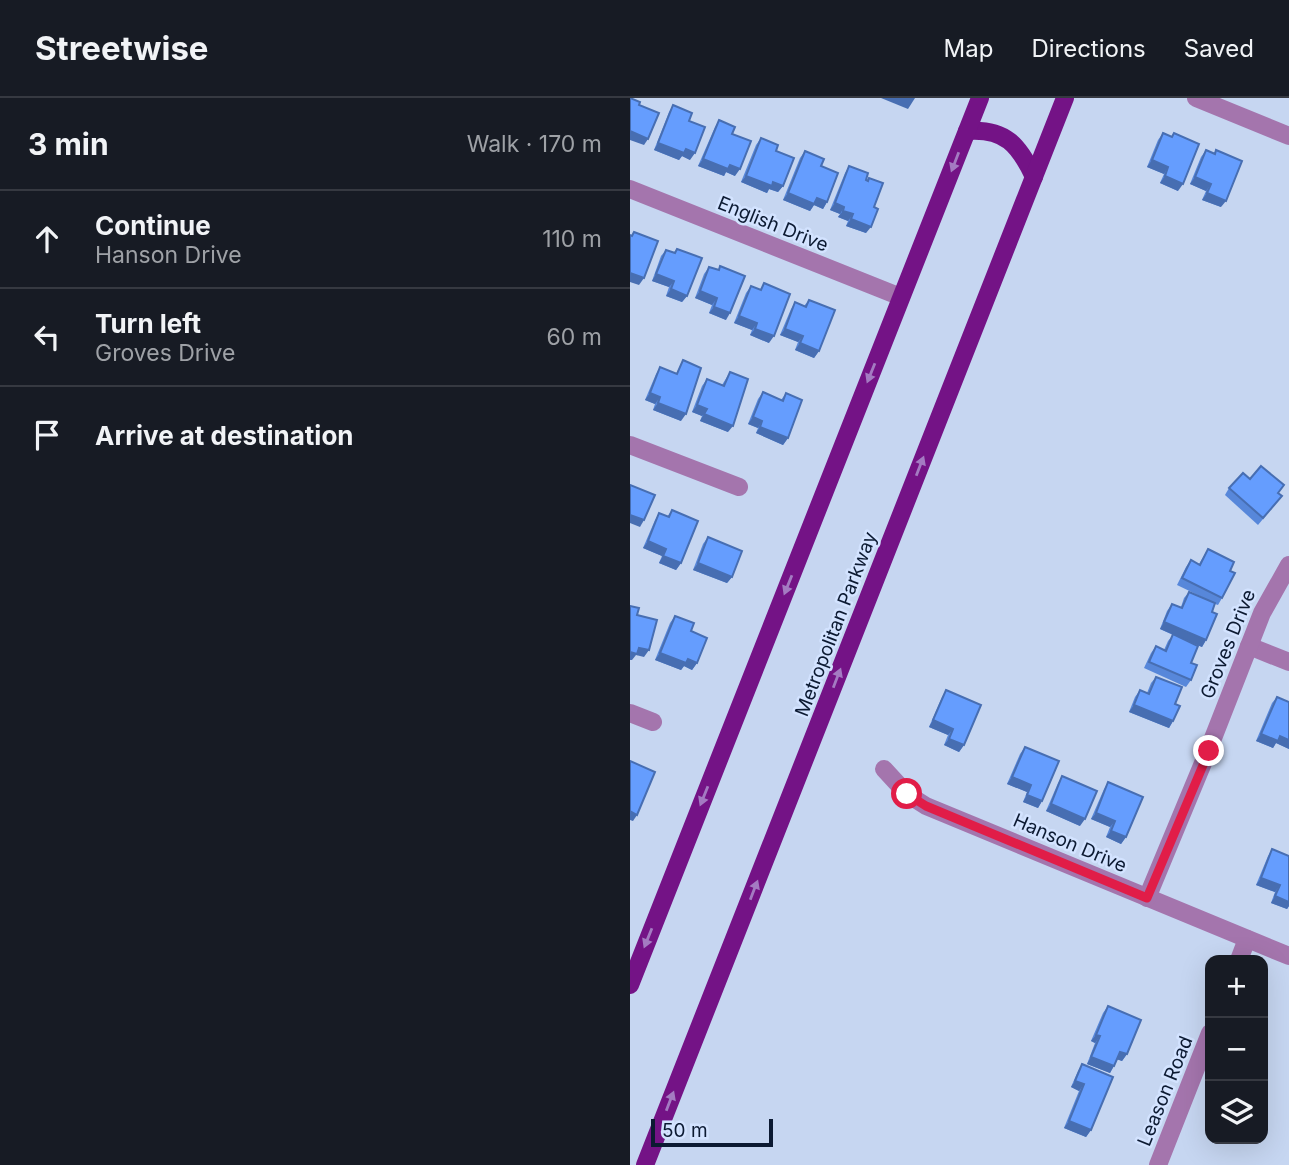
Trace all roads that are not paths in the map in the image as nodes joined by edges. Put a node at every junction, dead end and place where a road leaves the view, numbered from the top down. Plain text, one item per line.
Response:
1 (980, 98) edge
2 (1065, 98) edge
3 (1196, 98) edge
4 (967, 131) junction
5 (1289, 136) edge
6 (1034, 177) junction
7 (630, 190) edge
8 (901, 297) junction
9 (630, 445) edge
10 (738, 487) dead end
11 (1289, 565) edge
12 (1249, 646) junction
13 (1289, 662) edge
14 (630, 713) edge
15 (653, 722) dead end
16 (884, 769) dead end
17 (1147, 898) junction
18 (1247, 939) junction
19 (1241, 955) edge
20 (1289, 956) edge
21 (631, 977) edge
22 (1205, 1046) edge
23 (645, 1165) edge
24 (1158, 1165) edge

1 - 4 main road
2 - 6 main road, Metropolitan Parkway
3 - 5 street
4 - 6 main road
4 -> 8 main road
23 -> 6 main road, Metropolitan Parkway
7 - 8 street, English Drive
8 -> 21 main road
9 - 10 street
11 - 12 street, Groves Drive
12 - 13 street
12 - 17 street, Groves Drive
14 - 15 street
16 - 17 street, Hanson Drive
17 - 18 street, Hanson Drive
18 - 19 street
18 - 20 street, Hanson Drive
22 - 24 street, Leason Road

